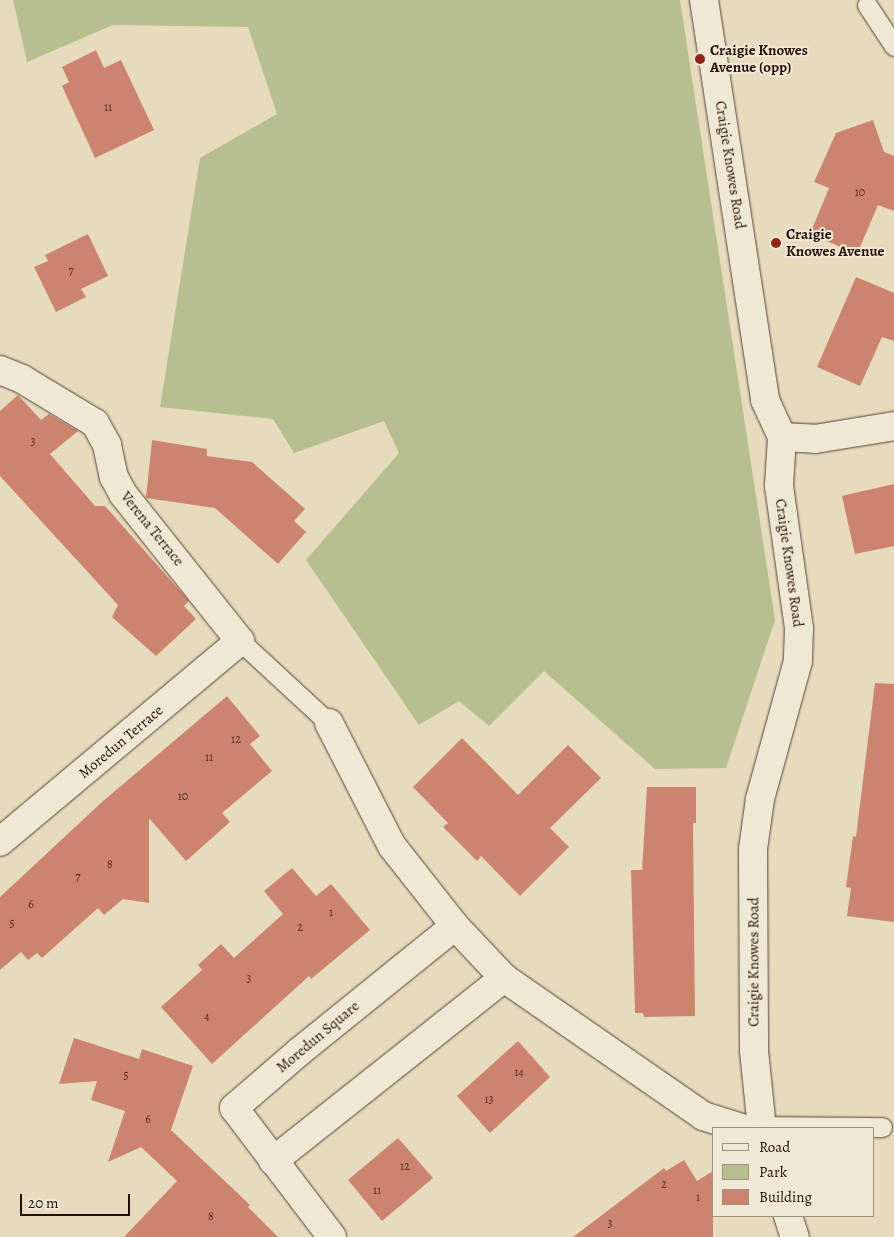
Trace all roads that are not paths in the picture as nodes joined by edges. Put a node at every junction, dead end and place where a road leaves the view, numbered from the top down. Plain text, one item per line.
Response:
1 (704, 0) edge
2 (867, 5) dead end
3 (894, 46) edge
4 (0, 370) edge
5 (894, 426) edge
6 (782, 437) junction
7 (240, 641) junction
8 (330, 723) joint
9 (0, 842) edge
10 (454, 926) junction
11 (504, 978) junction
12 (750, 1127) edge
13 (754, 1127) edge
14 (874, 1127) edge
15 (882, 1127) dead end
16 (274, 1161) junction
17 (788, 1217) edge
18 (332, 1237) edge
19 (795, 1237) edge

1 - 6 street, Craigie Knowes Road
2 - 3 lane
4 - 7 street, Verena Terrace
5 - 6 street
6 - 13 street, Craigie Knowes Road
7 - 8 lane
7 - 9 street, Moredun Terrace
8 - 10 street
10 - 11 street
10 - 16 street, Moredun Square
11 - 12 street
11 - 16 street
14 - 15 lane
16 - 18 street, Moredun Square
17 - 19 street

